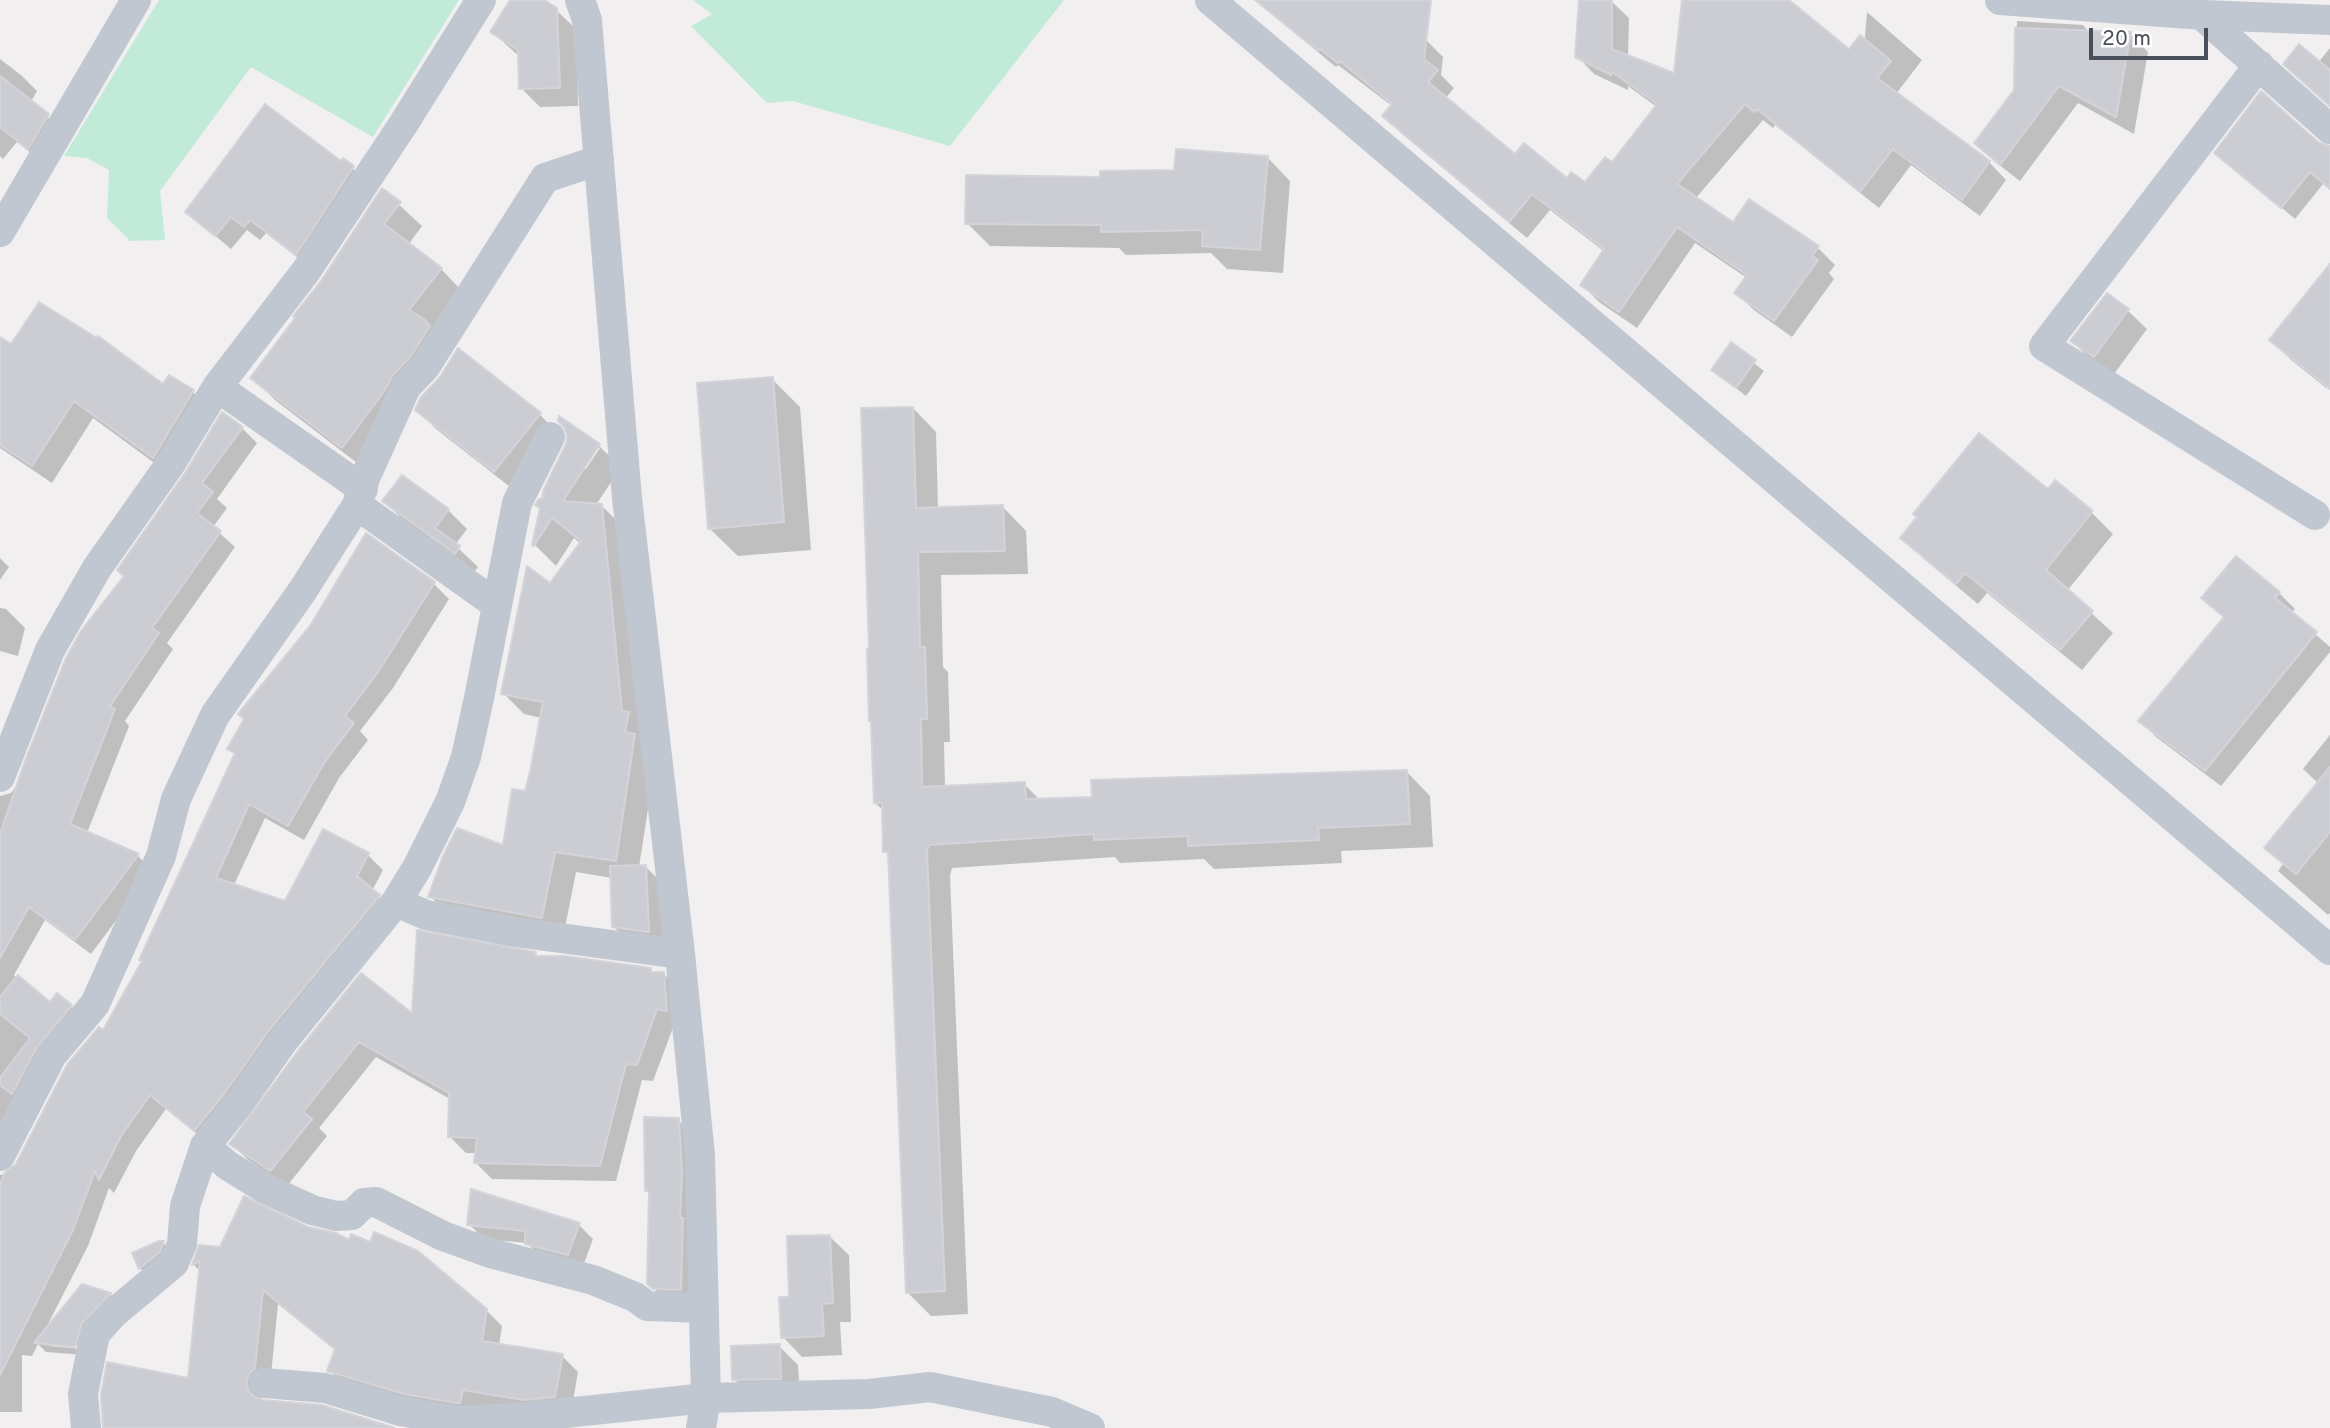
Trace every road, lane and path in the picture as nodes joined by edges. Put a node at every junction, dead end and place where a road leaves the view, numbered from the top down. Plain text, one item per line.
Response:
1 (136, 0) edge
2 (481, 0) edge
3 (580, 0) edge
4 (1210, 0) edge
5 (2000, 0) edge
6 (2193, 8) edge
7 (2330, 20) edge
8 (2259, 65) junction
9 (2330, 129) edge
10 (599, 160) junction
11 (0, 232) edge
12 (217, 387) junction
13 (550, 437) dead end
14 (360, 497) junction
15 (2315, 515) dead end
16 (497, 606) junction
17 (0, 777) edge
18 (396, 902) junction
19 (2330, 950) edge
20 (680, 954) junction
21 (205, 1146) junction
22 (0, 1156) edge
23 (704, 1308) junction
24 (264, 1384) dead end
25 (706, 1398) junction
26 (86, 1428) edge
27 (701, 1428) edge
28 (1090, 1428) edge

1 - 11 street
2 - 12 street
3 - 10 street
4 - 19 street
5 - 6 street
6 - 7 street
6 - 8 street
8 - 9 street
8 - 15 street
10 - 14 street
10 - 20 street
12 - 14 street
12 - 17 street
13 - 16 street
14 - 16 street
14 - 22 street
16 - 18 street
18 - 20 street
18 - 21 street
20 - 23 street
21 - 23 street
21 - 26 street
23 - 25 street
24 - 25 street
25 - 27 street
25 - 28 street

